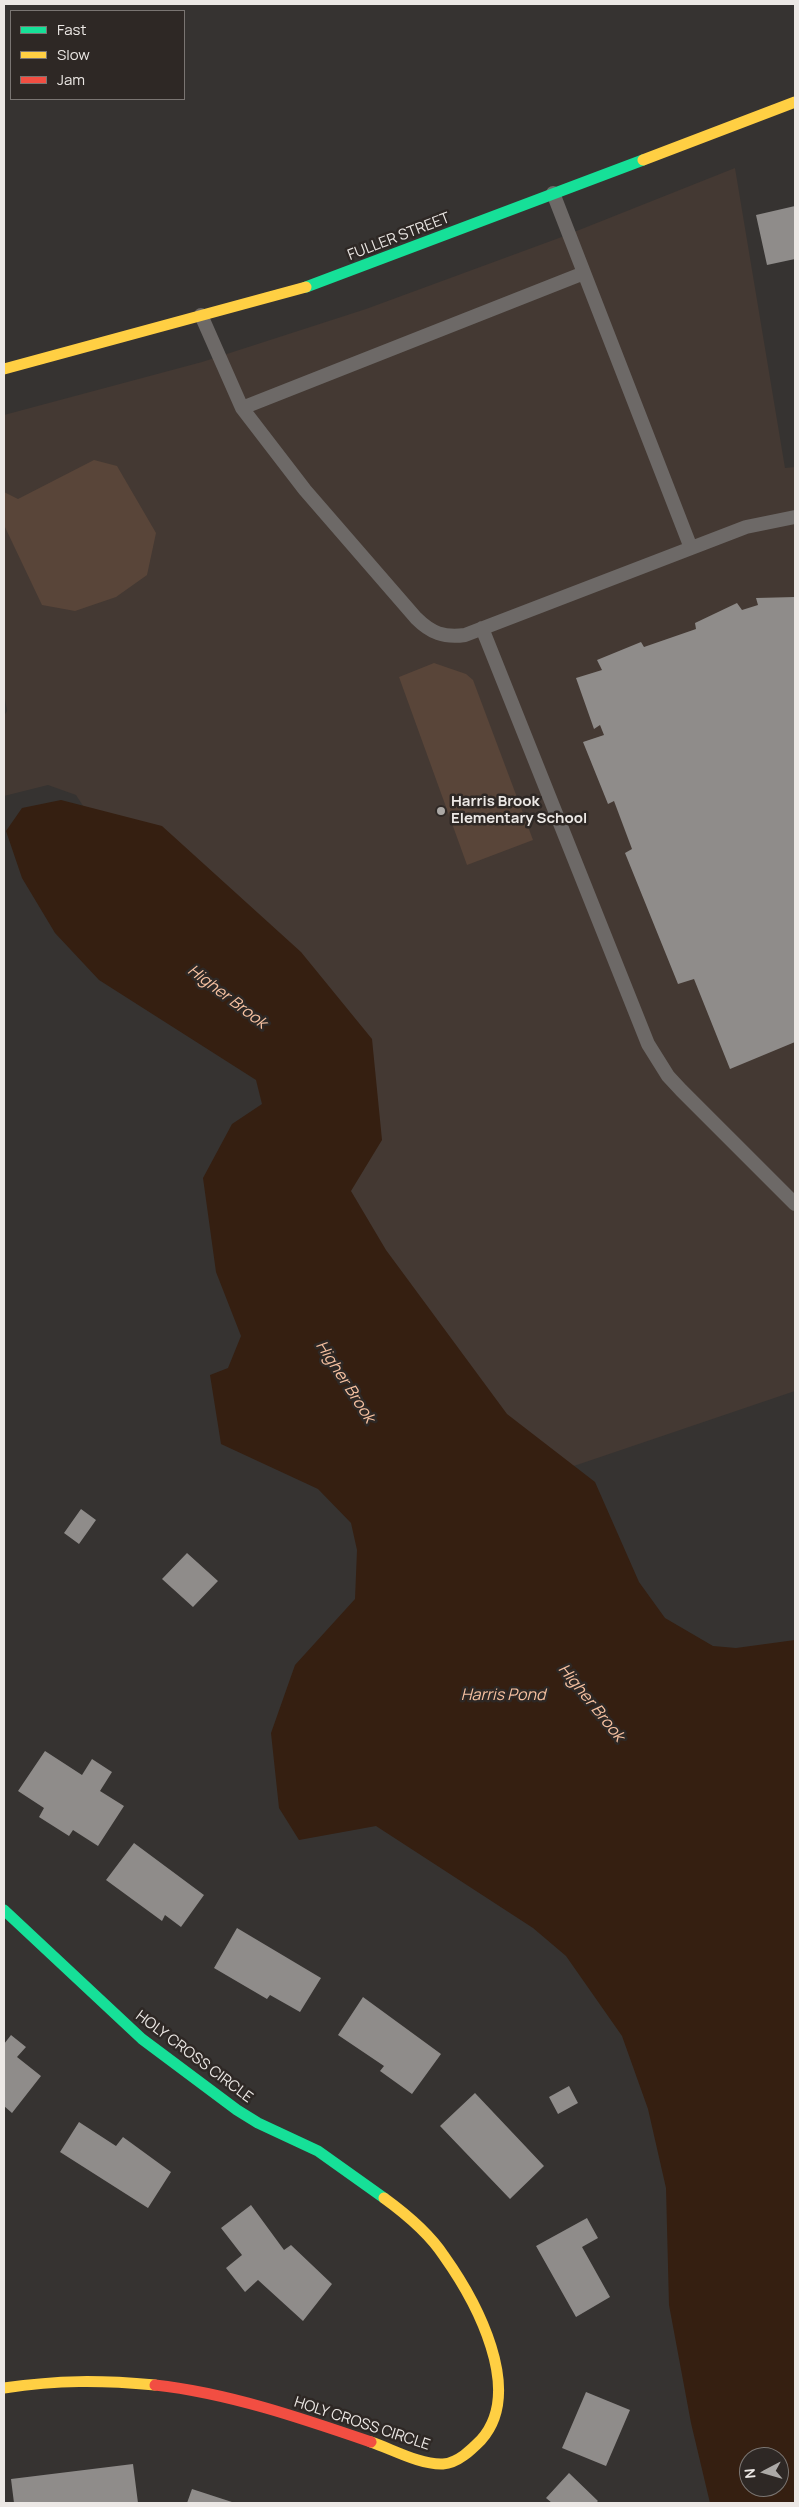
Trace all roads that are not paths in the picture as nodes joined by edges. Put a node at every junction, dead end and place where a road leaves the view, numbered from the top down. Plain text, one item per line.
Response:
1 (795, 102) edge
2 (553, 193) junction
3 (584, 272) junction
4 (201, 316) junction
5 (4, 370) edge
6 (242, 408) junction
7 (795, 517) edge
8 (692, 548) junction
9 (482, 628) junction
10 (795, 1204) edge
11 (4, 1910) edge
12 (4, 2388) edge

1 - 2 street, FULLER STREET
2 - 3 lane
2 - 4 street, FULLER STREET
3 - 6 lane
3 - 8 lane
4 - 5 street, FULLER STREET
4 - 6 lane
6 - 9 lane
7 - 8 lane
8 - 9 lane
9 - 10 lane
11 - 12 street, HOLY CROSS CIRCLE

